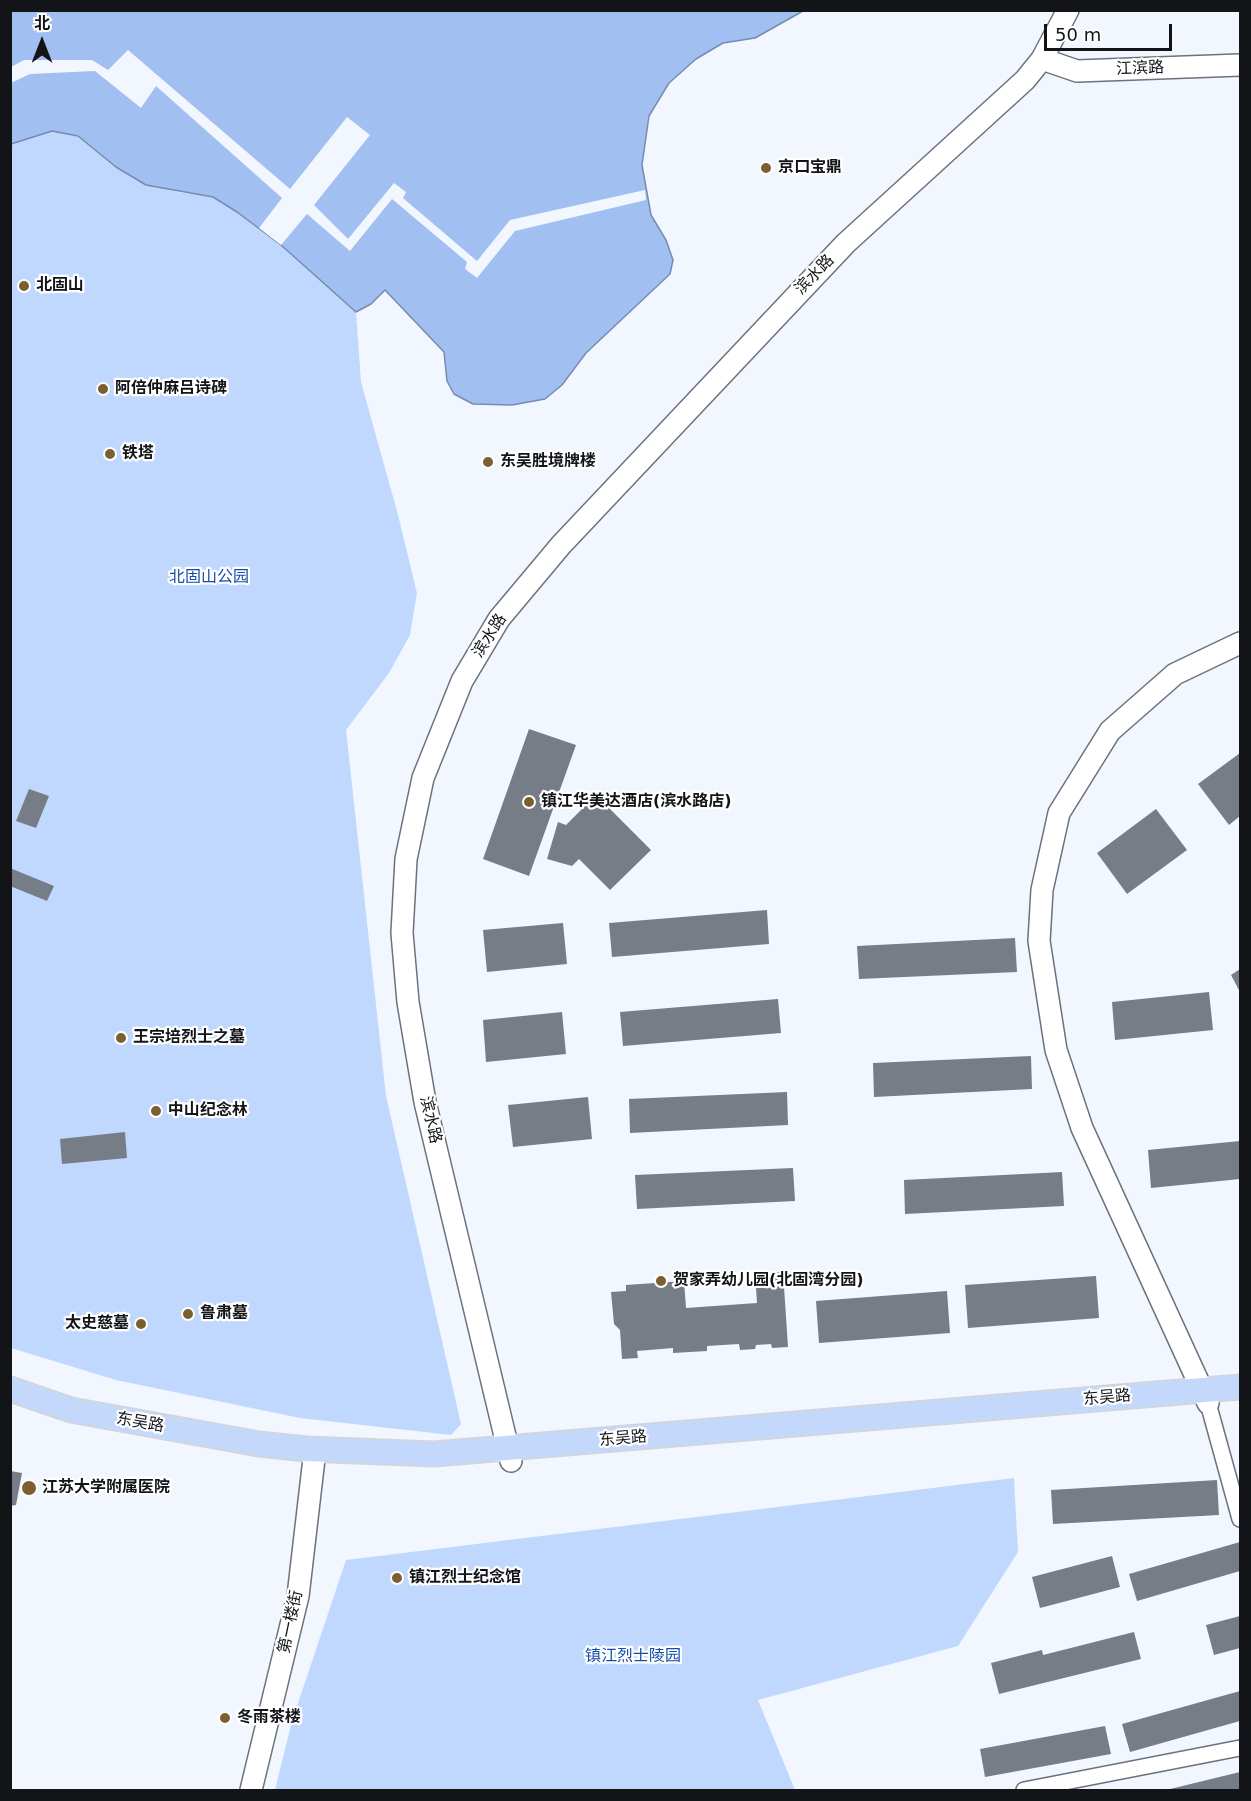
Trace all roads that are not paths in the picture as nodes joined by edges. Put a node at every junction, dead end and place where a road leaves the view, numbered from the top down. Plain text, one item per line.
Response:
1 (1068, 10) edge
2 (1042, 59) junction
3 (1240, 64) edge
4 (1240, 643) edge
5 (1240, 1387) edge
6 (10, 1389) edge
7 (1205, 1397) junction
8 (1240, 1401) edge
9 (10, 1404) edge
10 (509, 1455) junction
11 (314, 1457) junction
12 (1240, 1519) edge
13 (1240, 1748) edge
14 (251, 1791) edge
15 (1024, 1791) edge

1 - 2 street, 滨水路
2 - 3 street, 江滨路
2 - 10 street, 滨水路
4 - 7 street
5 - 7 main road, 东吴路
6 - 11 main road, 东吴路
7 - 8 main road, 东吴路
7 - 10 main road, 东吴路
7 - 12 street
9 - 11 main road, 东吴路
10 - 11 main road, 东吴路
11 - 14 street, 第一楼街
13 - 15 street

